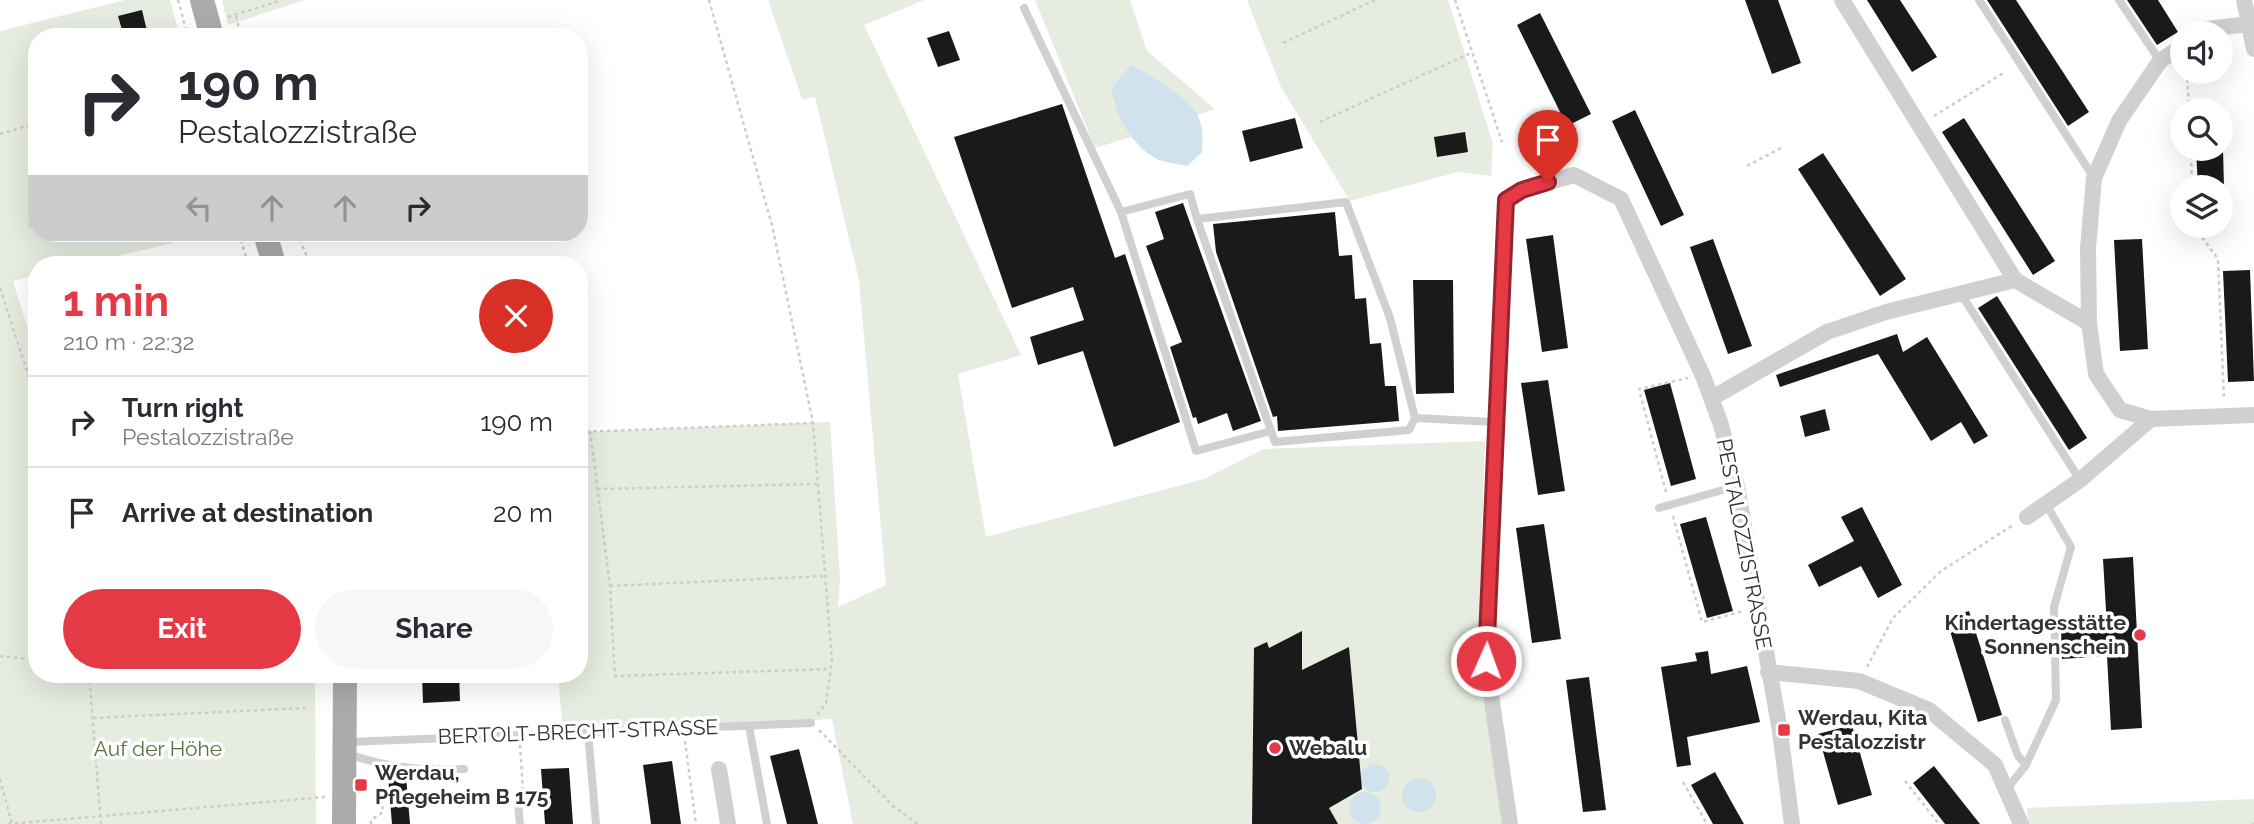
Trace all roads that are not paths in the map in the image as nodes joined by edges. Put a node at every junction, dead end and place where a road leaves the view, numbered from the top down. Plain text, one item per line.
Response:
1 (202, 0) edge
2 (1842, 0) edge
3 (1979, 0) edge
4 (2119, 0) edge
5 (2244, 0) edge
6 (1024, 8) dead end
7 (2249, 24) junction
8 (2233, 26) edge
9 (203, 28) edge
10 (2254, 49) edge
11 (2170, 54) edge
12 (2160, 61) junction
13 (2094, 178) junction
14 (1121, 212) junction
15 (1197, 219) junction
16 (2015, 280) junction
17 (1960, 291) junction
18 (2088, 323) junction
19 (1712, 398) junction
20 (2254, 415) edge
21 (1415, 418) junction
22 (2151, 419) junction
23 (1494, 422) junction
24 (1271, 431) junction
25 (2080, 480) junction
26 (1737, 486) junction
27 (2046, 504) junction
28 (1659, 508) dead end
29 (2027, 517) road end
30 (1768, 672) junction
31 (345, 683) edge
32 (2004, 720) dead end
33 (811, 723) road end
34 (749, 726) junction
35 (588, 732) junction
36 (346, 748) junction
37 (2026, 765) junction
38 (464, 769) dead end
39 (719, 769) dead end
40 (2006, 790) junction
41 (518, 803) road end
42 (344, 824) edge
43 (520, 824) edge
44 (596, 824) edge
45 (728, 824) edge
46 (767, 824) edge
47 (1510, 824) edge
48 (1792, 824) edge
49 (2021, 824) edge

1 - 9 main road
2 - 16 street
3 - 13 lane
4 - 12 lane
5 - 7 street
6 - 14 lane
7 - 8 street
7 - 10 street
11 - 12 street
12 - 13 street
13 - 18 street
14 - 15 lane
14 - 24 lane
15 - 21 lane
15 - 24 lane
16 - 17 street
16 - 18 street
17 - 19 street
17 - 25 lane
18 - 22 street
19 - 23 street, PESTALOZZISTRASSE
19 - 26 street, PESTALOZZISTRASSE
20 - 22 street
21 - 23 lane
21 - 24 lane
22 - 25 street
23 - 47 street
25 - 27 street
26 - 28 lane
26 - 30 street, PESTALOZZISTRASSE
27 - 29 street
27 - 37 lane
30 - 40 street
30 - 48 street, PESTALOZZISTRASSE
31 - 36 main road
32 - 37 lane
33 - 34 lane, BERTOLT-BRECHT-STRASSE
34 - 35 lane, BERTOLT-BRECHT-STRASSE
34 - 46 lane
35 - 36 lane, BERTOLT-BRECHT-STRASSE
35 - 44 lane
36 - 38 lane
36 - 42 main road
37 - 40 lane
39 - 45 street, BERTOLT-BRECHT-STRASSE
40 - 49 street
41 - 43 lane

